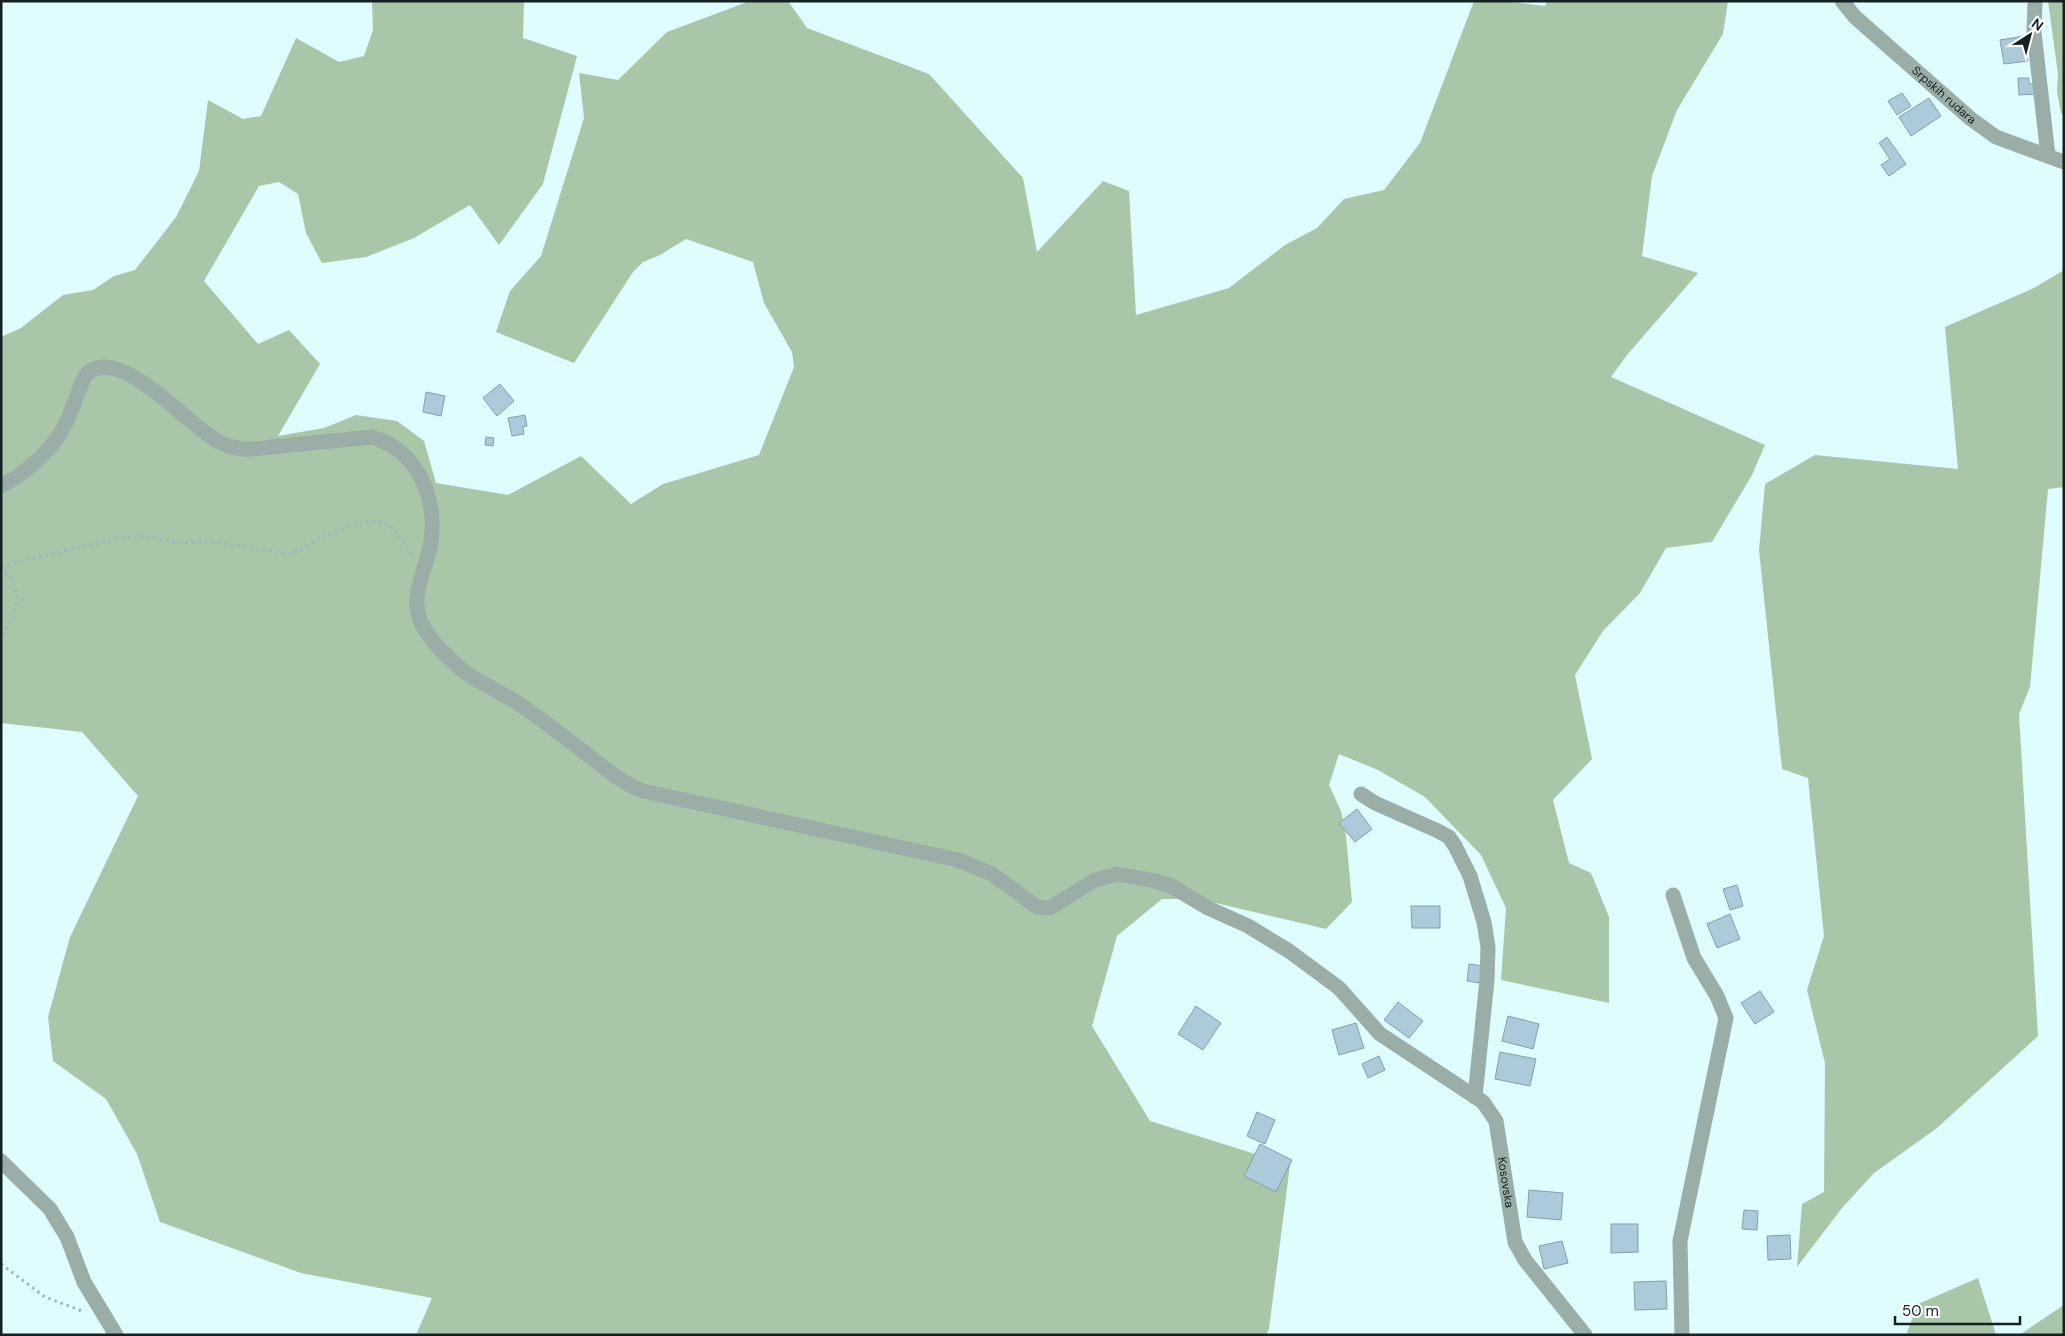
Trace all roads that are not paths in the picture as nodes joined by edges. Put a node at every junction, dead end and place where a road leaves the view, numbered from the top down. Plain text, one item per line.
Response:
1 (1842, 1) edge
2 (2035, 1) edge
3 (2048, 156) junction
4 (2064, 162) edge
5 (1, 486) edge
6 (1361, 794) dead end
7 (1673, 895) dead end
8 (1475, 1097) junction
9 (1, 1161) edge
10 (116, 1335) edge
11 (1585, 1335) edge
12 (1682, 1335) edge

1 - 3 street, Srpskih rudara
2 - 3 street
3 - 4 street, Srpskih rudara
5 - 8 street, Kosovska
6 - 8 street
7 - 12 street
8 - 11 street, Kosovska
9 - 10 street

